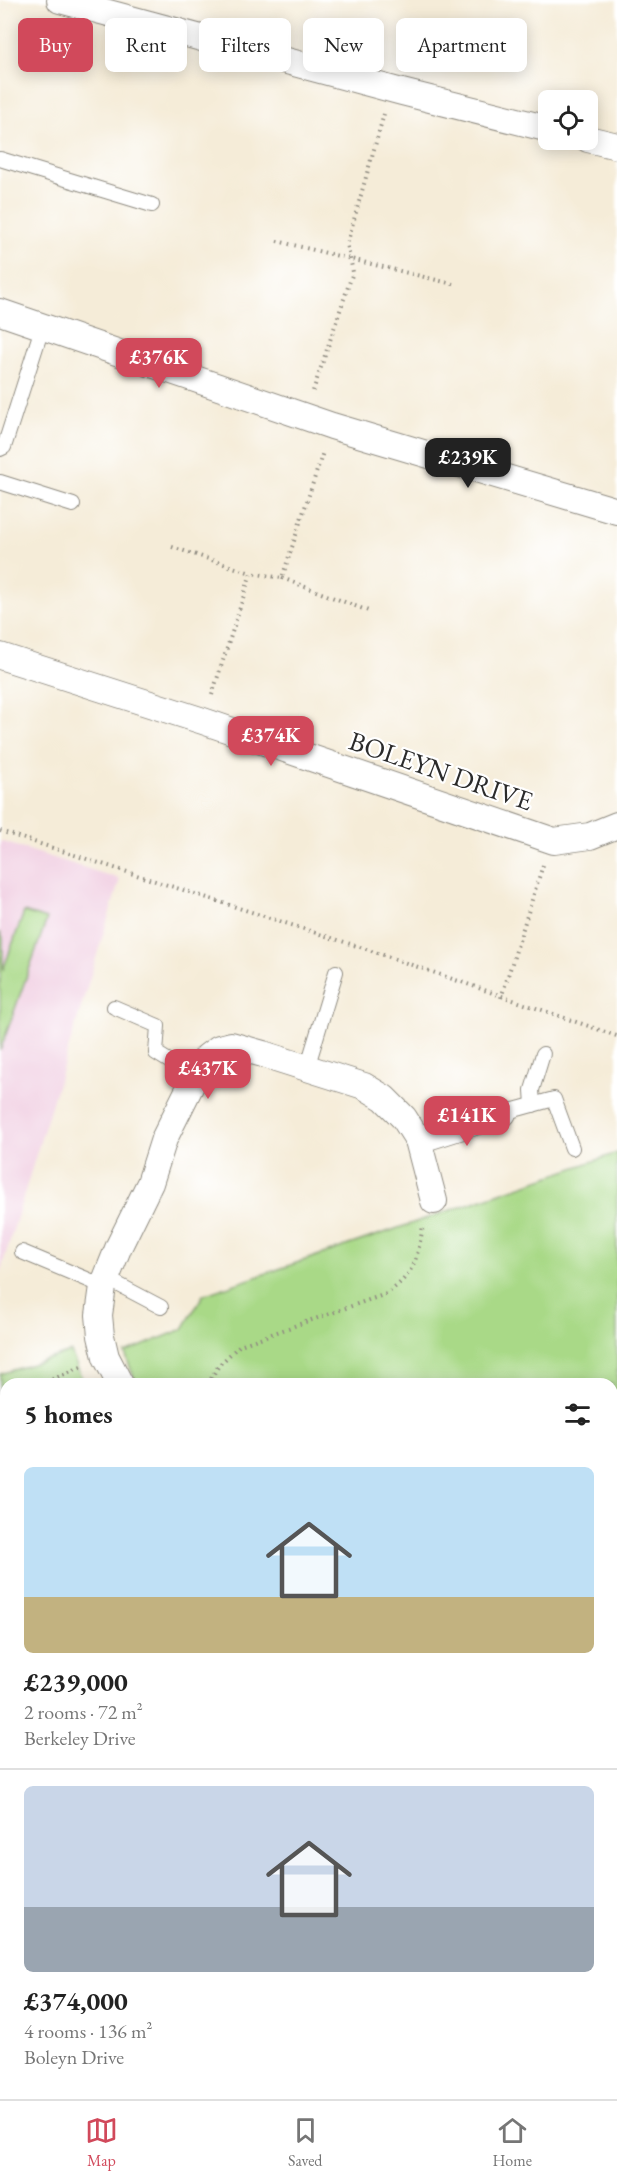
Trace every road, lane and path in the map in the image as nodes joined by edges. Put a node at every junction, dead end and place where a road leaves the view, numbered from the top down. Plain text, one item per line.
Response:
1 (60, 0) edge
2 (391, 89) junction
3 (538, 126) edge
4 (598, 141) edge
5 (617, 146) edge
6 (0, 159) edge
7 (152, 205) dead end
8 (277, 241) dead end
9 (349, 257) junction
10 (453, 284) dead end
11 (0, 312) edge
12 (43, 325) junction
13 (304, 417) junction
14 (332, 426) junction
15 (0, 449) edge
16 (0, 482) edge
17 (73, 505) dead end
18 (617, 511) edge
19 (171, 547) dead end
20 (251, 573) junction
21 (282, 578) junction
22 (371, 612) dead end
23 (0, 656) edge
24 (203, 722) junction
25 (617, 825) edge
26 (0, 831) edge
27 (549, 839) junction
28 (336, 972) dead end
29 (501, 998) junction
30 (114, 1007) dead end
31 (617, 1036) edge
32 (543, 1054) dead end
33 (307, 1068) junction
34 (195, 1077) junction
35 (533, 1105) junction
36 (502, 1113) joint
37 (418, 1140) junction
38 (573, 1149) dead end
39 (434, 1201) joint
40 (22, 1252) dead end
41 (104, 1282) junction
42 (161, 1307) dead end
43 (106, 1357) junction
44 (55, 1378) edge
45 (117, 1378) edge
46 (211, 1378) edge

1 - 2 street
2 - 3 street
2 - 9 path
4 - 5 street
6 - 7 lane
8 - 9 path
9 - 10 path
9 - 13 path
11 - 12 street
12 - 13 street
12 - 15 lane
13 - 14 street
14 - 18 street
14 - 21 path
16 - 17 lane
19 - 20 path
20 - 21 path
20 - 24 path
21 - 22 path
23 - 24 street, BOLEYN DRIVE
24 - 27 street, BOLEYN DRIVE
25 - 27 street
26 - 29 path
27 - 29 path
28 - 33 lane
29 - 31 path
30 - 34 lane
32 - 35 lane
33 - 34 street
33 - 37 street
34 - 41 street
35 - 36 lane
35 - 38 lane
36 - 37 street
37 - 39 street
39 - 46 path
40 - 41 lane
41 - 42 lane
41 - 43 street
43 - 44 path
43 - 45 street

